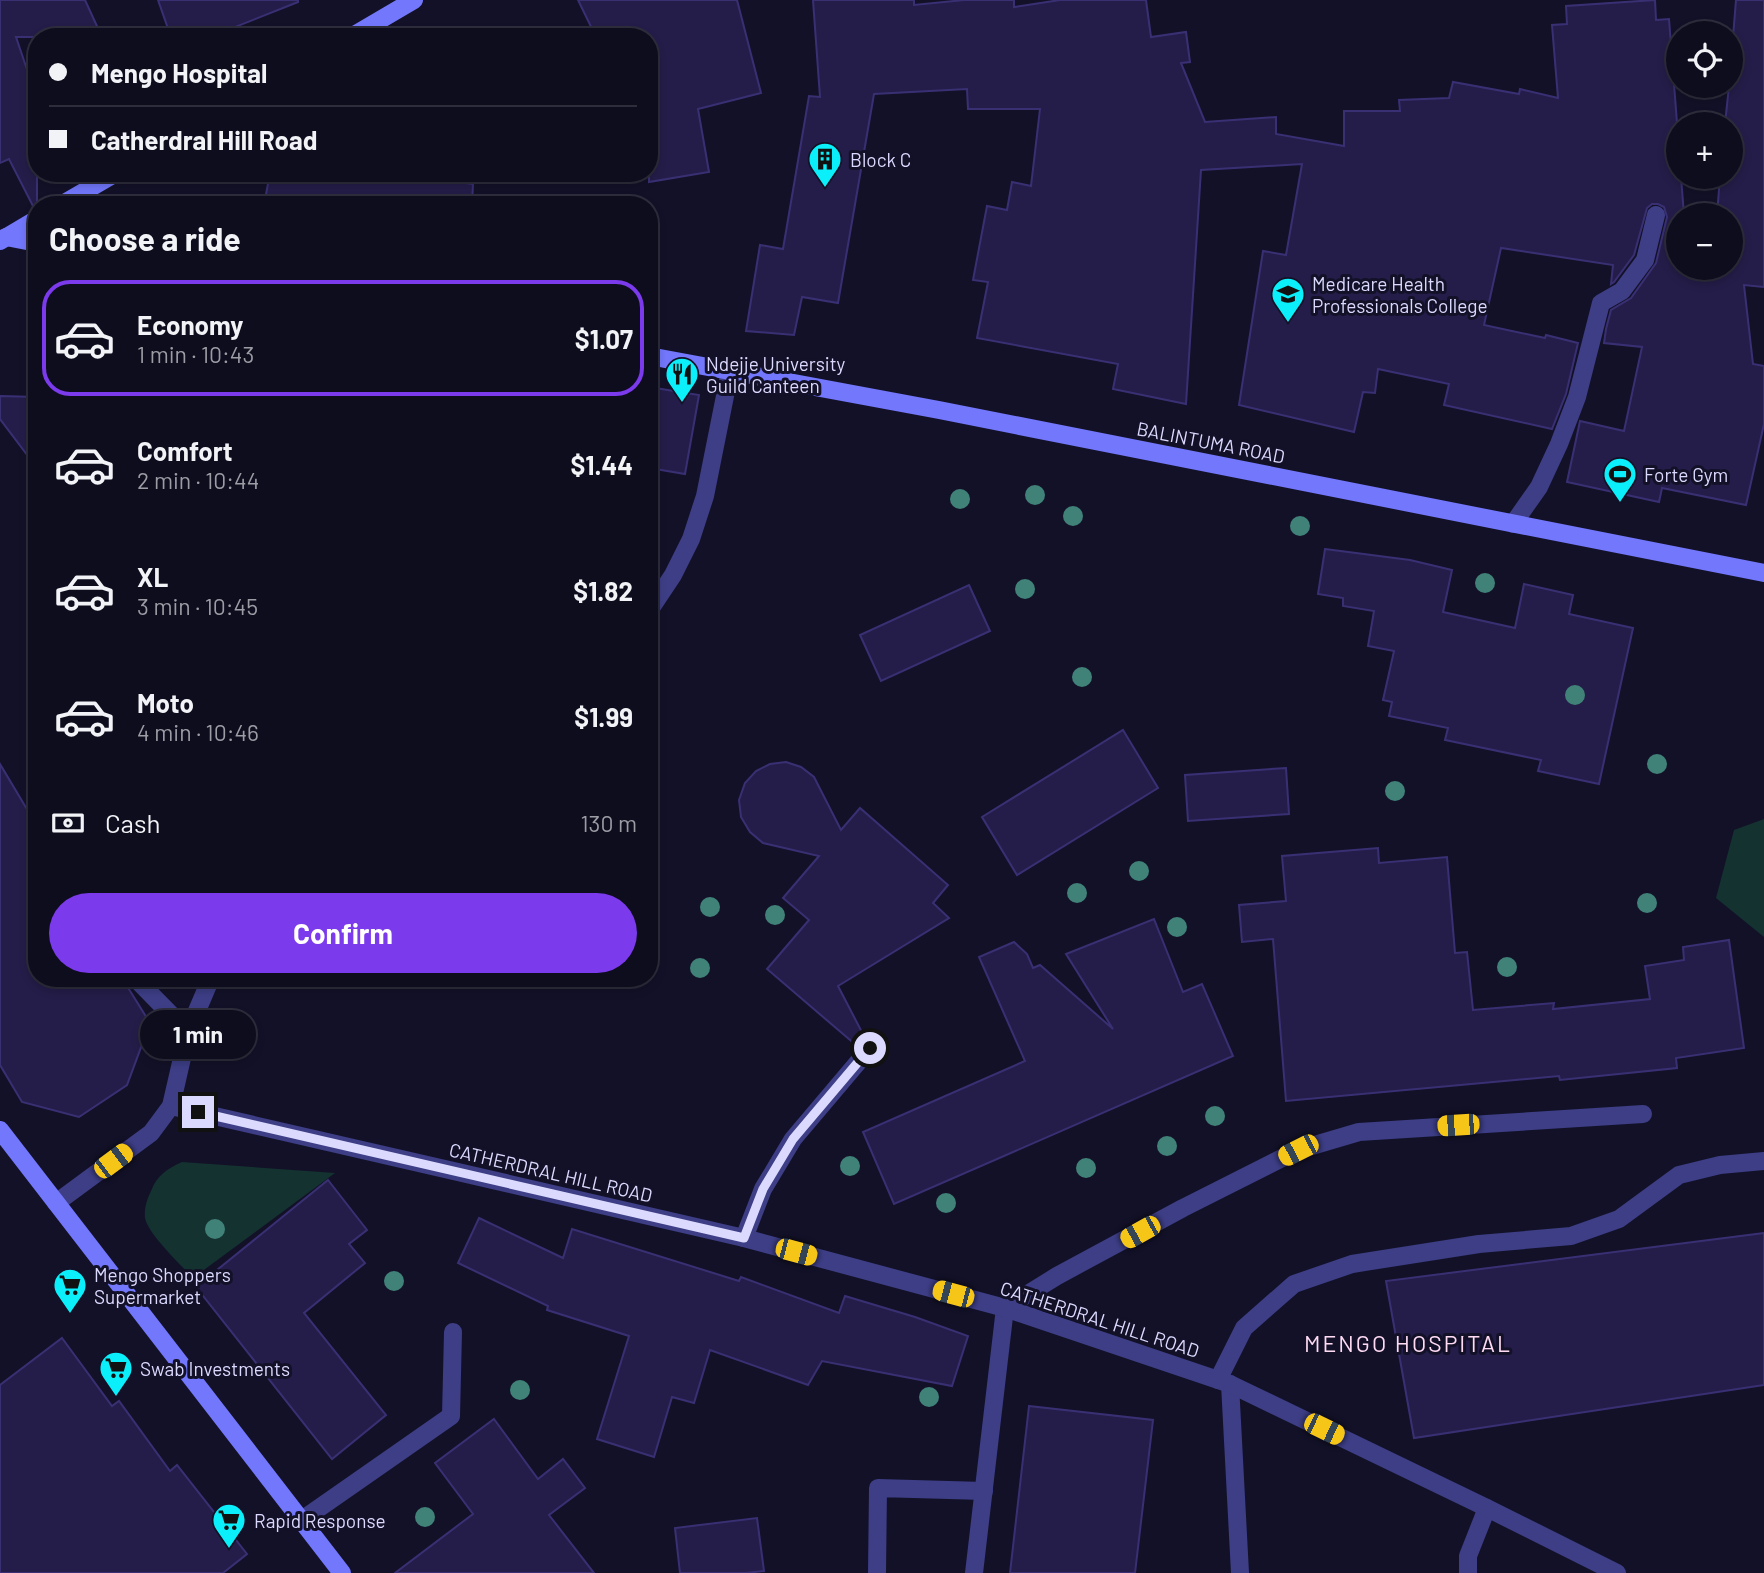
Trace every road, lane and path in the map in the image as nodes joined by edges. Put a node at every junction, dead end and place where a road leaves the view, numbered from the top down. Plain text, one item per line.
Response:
1 (414, 0) edge
2 (366, 28) edge
3 (101, 182) edge
4 (76, 196) edge
5 (1656, 215) dead end
6 (28, 224) edge
7 (3, 239) edge
8 (28, 242) edge
9 (658, 358) edge
10 (730, 371) junction
11 (1513, 524) junction
12 (1764, 573) edge
13 (658, 598) edge
14 (144, 987) edge
15 (207, 987) edge
16 (188, 1032) junction
17 (870, 1048) dead end
18 (171, 1106) junction
19 (1643, 1114) dead end
20 (0, 1130) edge
21 (1764, 1161) edge
22 (56, 1203) junction
23 (744, 1238) junction
24 (1005, 1308) junction
25 (453, 1332) dead end
26 (1224, 1382) junction
27 (984, 1491) junction
28 (1487, 1508) junction
29 (302, 1520) junction
30 (335, 1571) edge
31 (877, 1573) edge
32 (974, 1573) edge
33 (1240, 1573) edge
34 (1468, 1573) edge
35 (1617, 1573) edge

1 - 2 main road
3 - 4 main road
5 - 11 street
6 - 7 main road
7 - 8 main road
9 - 10 main road, BALINTUMA ROAD
10 - 11 main road, BALINTUMA ROAD
10 - 13 street
11 - 12 main road, BALINTUMA ROAD
14 - 16 street
15 - 16 street
16 - 18 street
17 - 23 street
18 - 22 street
18 - 23 street, CATHERDRAL HILL ROAD
19 - 24 street
20 - 22 main road
21 - 26 street
22 - 29 main road
23 - 24 street, CATHERDRAL HILL ROAD
24 - 26 street, CATHERDRAL HILL ROAD
24 - 27 street
25 - 29 street
26 - 28 street, CATHERDRAL HILL ROAD
26 - 33 street
27 - 31 street
27 - 32 street
28 - 34 street
28 - 35 street, CATHERDRAL HILL ROAD
29 - 30 main road

